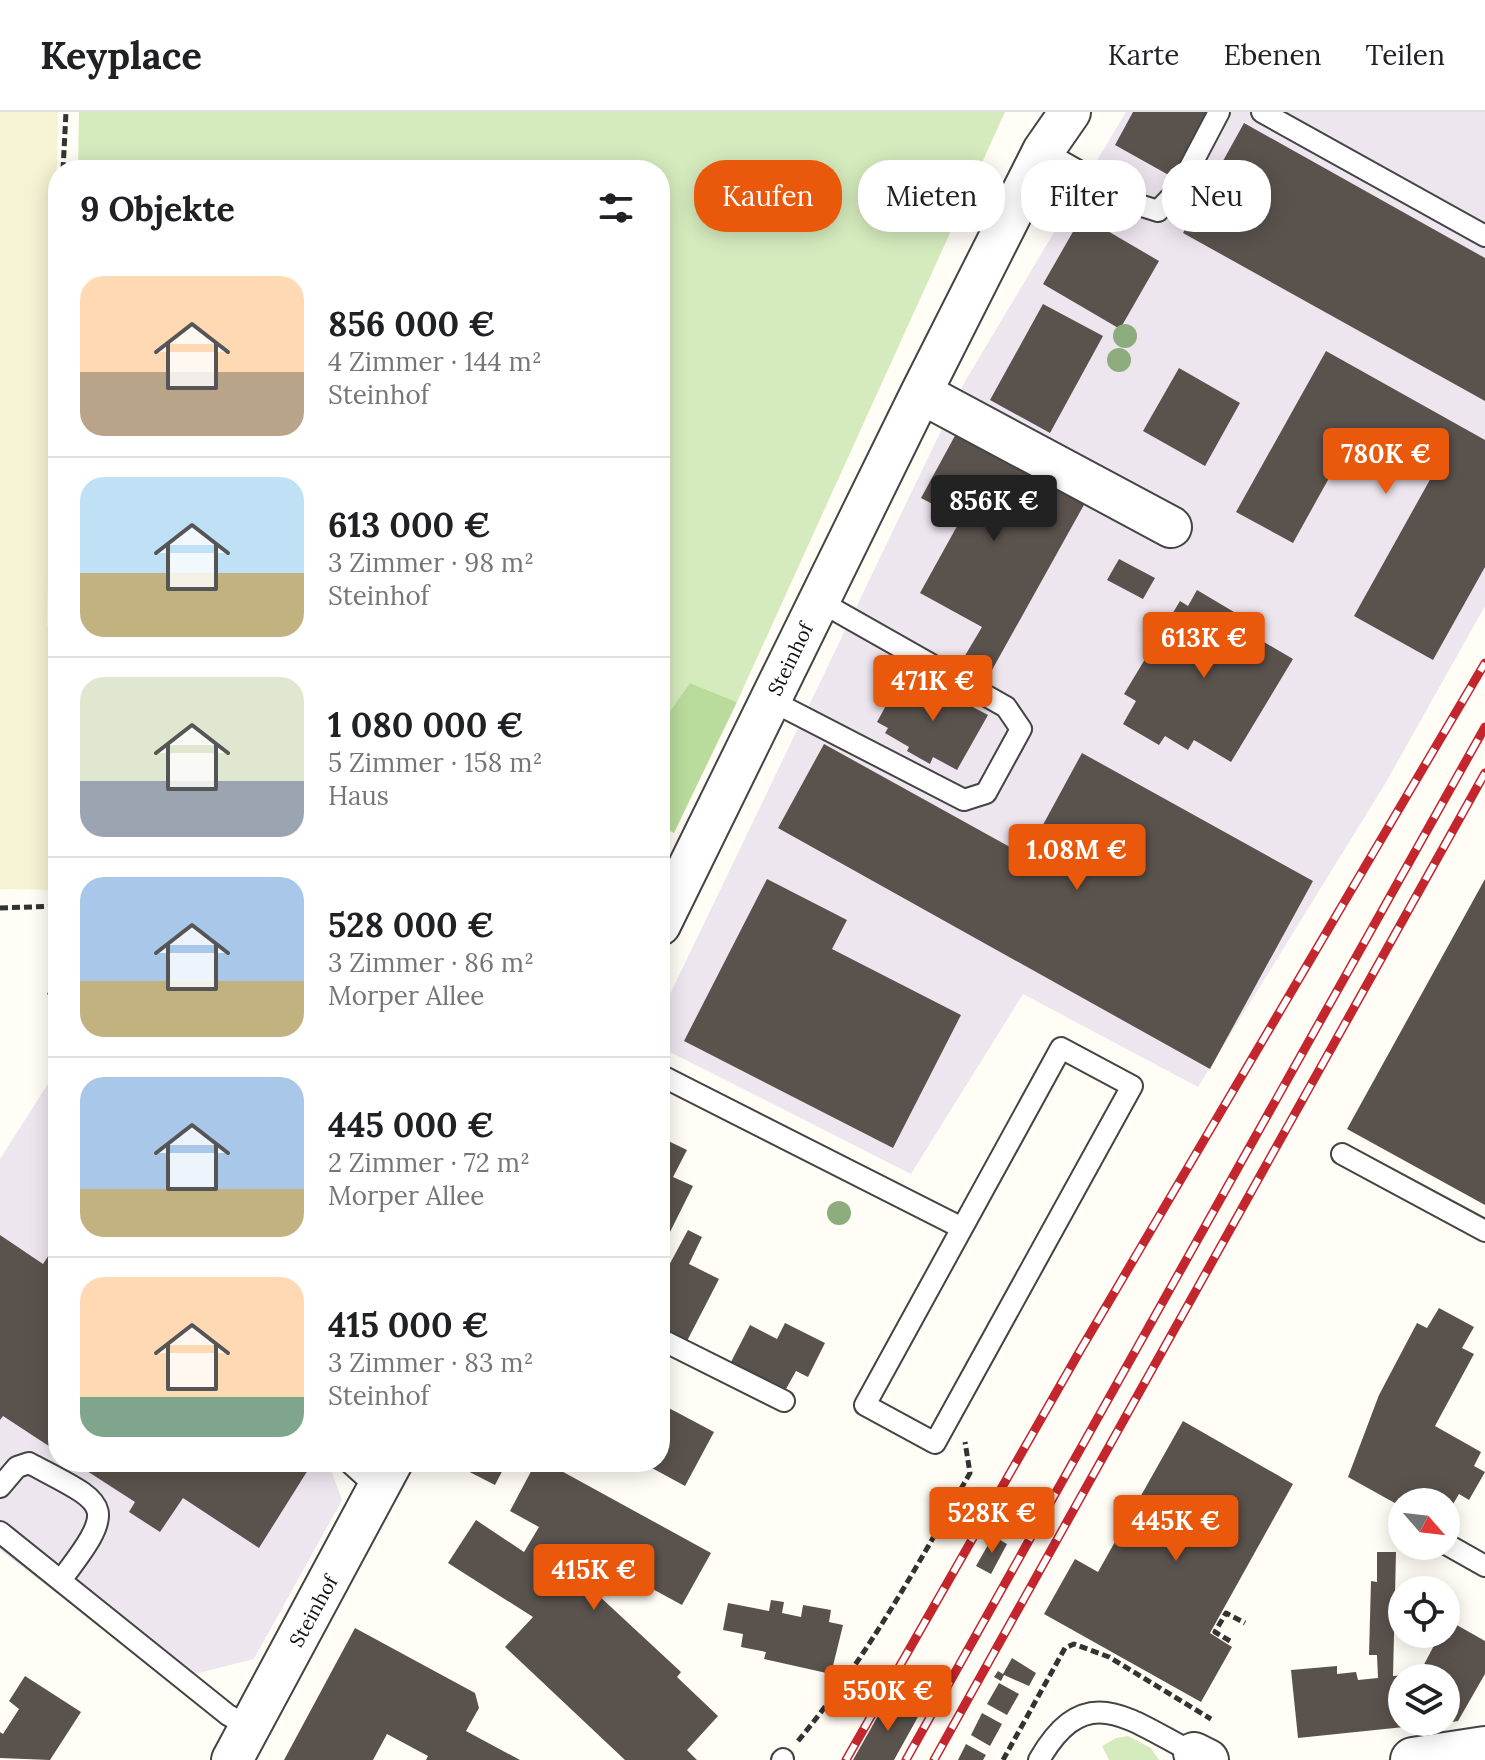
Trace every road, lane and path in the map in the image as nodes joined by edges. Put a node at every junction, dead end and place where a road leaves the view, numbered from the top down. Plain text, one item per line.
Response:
1 (66, 112) edge
2 (1070, 112) edge
3 (1219, 112) edge
4 (1262, 112) edge
5 (1043, 151) junction
6 (64, 160) edge
7 (1485, 236) edge
8 (921, 393) junction
9 (1171, 527) dead end
10 (819, 601) junction
11 (770, 700) junction
12 (670, 905) edge
13 (48, 906) edge
14 (0, 908) edge
15 (670, 1080) edge
16 (1342, 1154) dead end
17 (960, 1227) junction
18 (1485, 1231) edge
19 (670, 1344) edge
20 (784, 1401) dead end
21 (957, 1402) junction
22 (386, 1476) edge
23 (0, 1487) edge
24 (0, 1532) edge
25 (1460, 1552) edge
26 (1485, 1566) edge
27 (61, 1580) junction
28 (1245, 1623) dead end
29 (1230, 1641) dead end
30 (241, 1744) edge
31 (1485, 1749) edge
32 (1201, 1756) edge
33 (783, 1759) edge
34 (1039, 1760) edge
35 (1413, 1760) edge

1 - 6 path
2 - 5 street, Steinhof
3 - 5 lane
4 - 7 lane
5 - 8 street, Steinhof
8 - 9 street
8 - 10 street, Steinhof
10 - 11 street, Steinhof
10 - 11 lane
11 - 12 street, Steinhof
13 - 14 path
15 - 17 lane
16 - 18 lane
17 - 21 lane
17 - 21 lane
19 - 20 lane
21 - 33 path
22 - 30 street, Steinhof
23 - 27 lane
24 - 27 lane
25 - 26 lane
27 - 30 lane
28 - 29 path
31 - 35 street
32 - 34 lane

